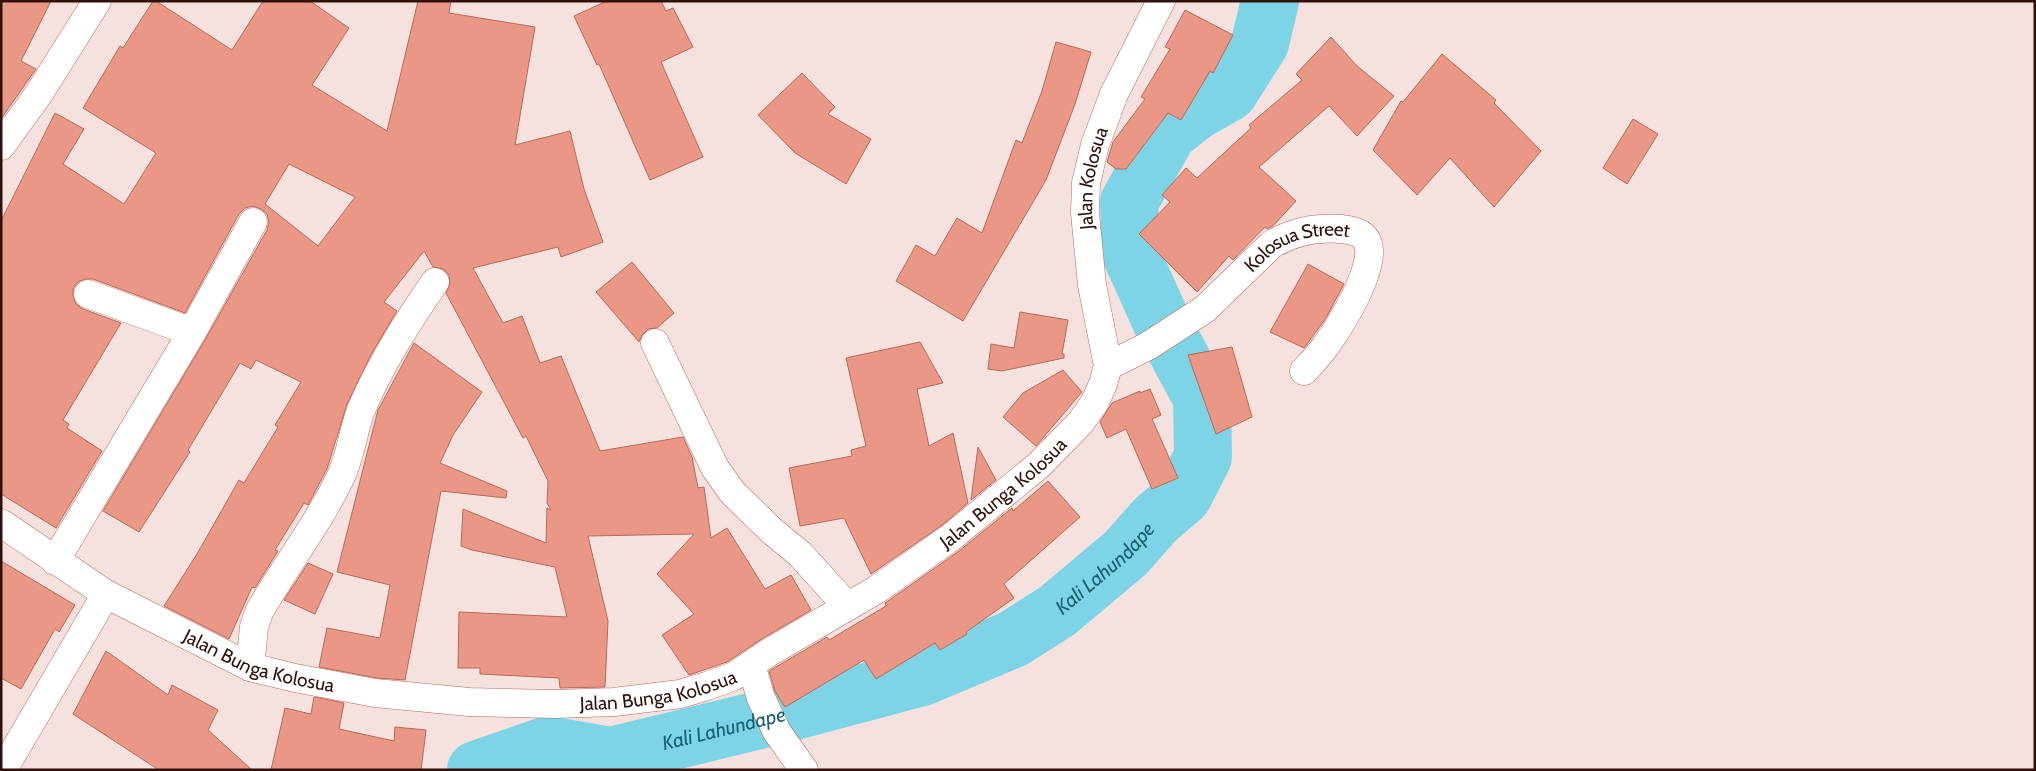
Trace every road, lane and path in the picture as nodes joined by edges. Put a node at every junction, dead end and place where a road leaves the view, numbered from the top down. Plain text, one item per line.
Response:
1 (97, 1) edge
2 (1161, 1) edge
3 (1, 146) edge
4 (253, 222) dead end
5 (435, 282) dead end
6 (88, 294) dead end
7 (192, 332) junction
8 (655, 343) dead end
9 (1108, 366) junction
10 (1304, 371) dead end
11 (1, 523) edge
12 (55, 561) junction
13 (106, 594) junction
14 (847, 606) junction
15 (751, 665) junction
16 (250, 667) junction
17 (2, 770) edge
18 (804, 770) edge

1 - 3 street
2 - 9 street, Jalan Kolosua
4 - 7 street
5 - 16 street
6 - 7 street
7 - 12 street
8 - 14 street
9 - 10 street, Kolosua Street
9 - 14 street, Jalan Bunga Kolosua
11 - 12 street, Jalan Bunga Kolosua
12 - 13 street, Jalan Bunga Kolosua
13 - 16 street, Jalan Bunga Kolosua
13 - 17 street
14 - 15 street, Jalan Bunga Kolosua
15 - 16 street, Jalan Bunga Kolosua
15 - 18 street

